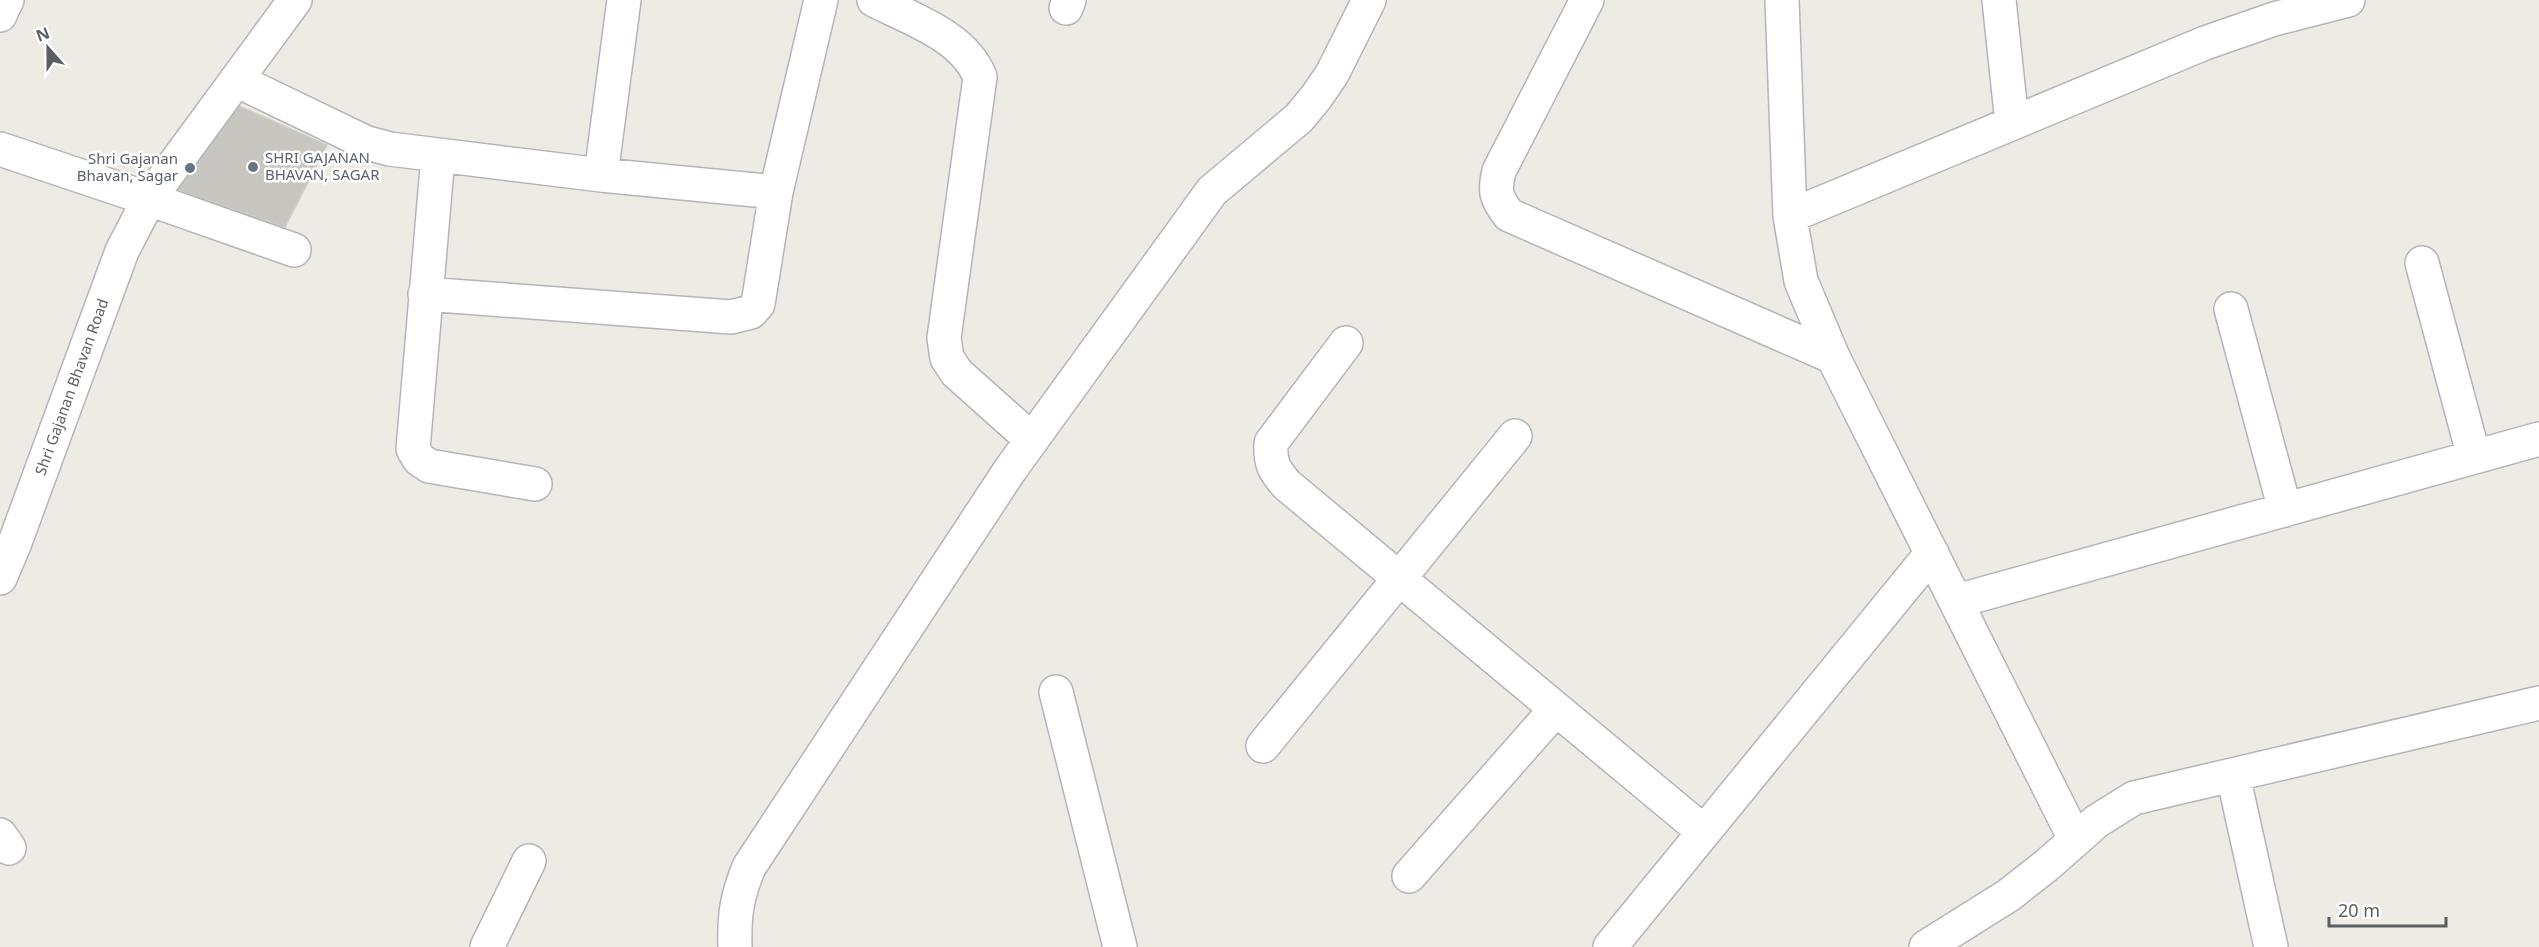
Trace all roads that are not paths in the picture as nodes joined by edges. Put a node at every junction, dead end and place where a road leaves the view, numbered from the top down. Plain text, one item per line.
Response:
1 (7, 0) edge
2 (295, 0) edge
3 (624, 0) edge
4 (821, 0) edge
5 (874, 0) edge
6 (1369, 0) edge
7 (1587, 0) edge
8 (1782, 0) edge
9 (1999, 0) edge
10 (2348, 0) edge
11 (0, 15) edge
12 (236, 80) junction
13 (2012, 123) junction
14 (0, 149) edge
15 (438, 156) junction
16 (601, 175) junction
17 (776, 192) junction
18 (149, 198) junction
19 (1790, 216) junction
20 (294, 250) dead end
21 (2422, 263) dead end
22 (425, 294) junction
23 (2231, 309) dead end
24 (1346, 343) dead end
25 (1833, 357) junction
26 (1515, 436) dead end
27 (2539, 439) edge
28 (1032, 440) junction
29 (2474, 457) junction
30 (535, 484) dead end
31 (2285, 510) junction
32 (1922, 565) junction
33 (1398, 577) junction
34 (0, 578) edge
35 (1957, 601) junction
36 (1056, 692) dead end
37 (2539, 703) edge
38 (1556, 709) junction
39 (1263, 746) dead end
40 (2233, 775) junction
41 (1704, 832) junction
42 (2075, 838) junction
43 (530, 861) dead end
44 (1410, 876) dead end
45 (487, 947) edge
46 (735, 947) edge
47 (1120, 947) edge
48 (1610, 947) edge
49 (1926, 947) edge
50 (2271, 947) edge

1 - 11 street
2 - 12 street, Shri Gajanan Bhavan Road
3 - 16 street
4 - 17 street
5 - 28 street
6 - 28 street
7 - 25 street
8 - 19 street
9 - 13 street
10 - 13 street
12 - 15 street
12 - 18 street, Shri Gajanan Bhavan Road
13 - 19 street
14 - 18 street
15 - 16 street
15 - 22 street
16 - 17 street
17 - 22 street
18 - 20 street
18 - 34 street, Shri Gajanan Bhavan Road
19 - 25 street
21 - 29 street
22 - 30 street
23 - 31 street
24 - 33 street
25 - 32 street
26 - 33 street
27 - 29 street
28 - 46 street
29 - 31 street
31 - 35 street
32 - 35 street
32 - 41 street
33 - 38 street
33 - 39 street
35 - 42 street
36 - 47 street
37 - 40 street
38 - 41 street
38 - 44 street
40 - 42 street
40 - 50 street
41 - 48 street
42 - 49 street
43 - 45 street

